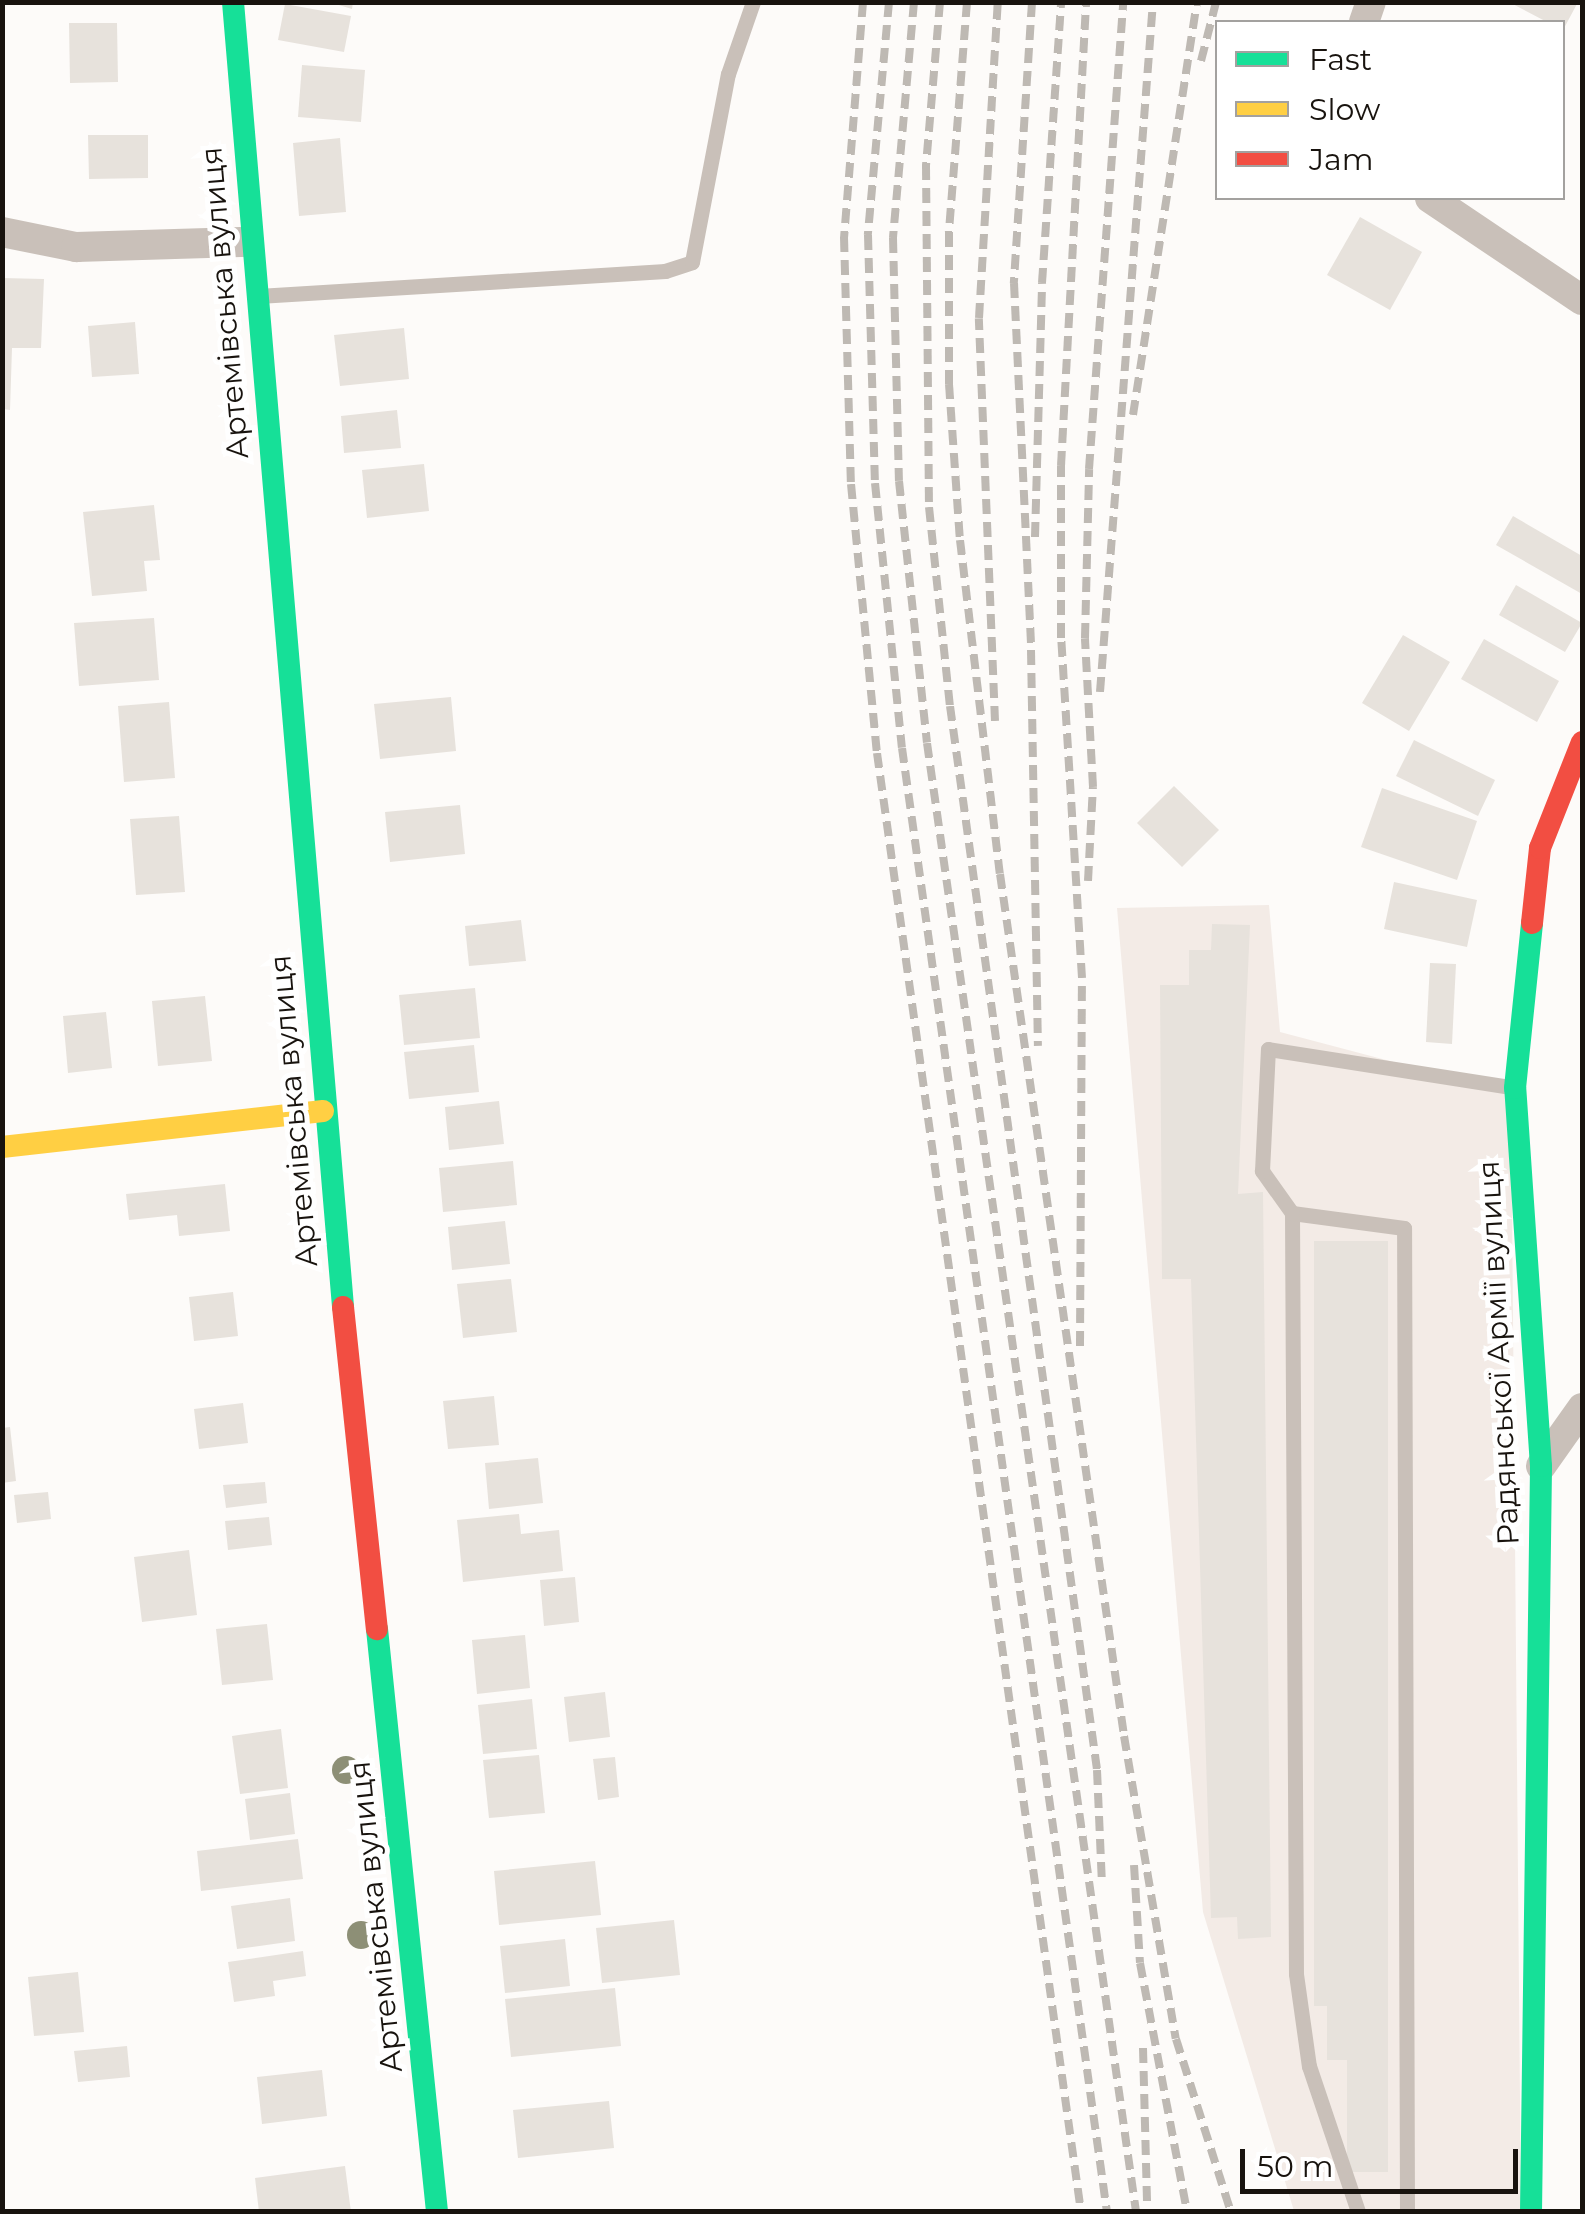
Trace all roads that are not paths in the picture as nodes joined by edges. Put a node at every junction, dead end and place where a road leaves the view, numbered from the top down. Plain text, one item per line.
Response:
1 (233, 2) edge
2 (753, 2) edge
3 (1433, 200) edge
4 (2, 232) edge
5 (249, 242) junction
6 (254, 296) junction
7 (1582, 300) edge
8 (1582, 742) edge
9 (1515, 1088) junction
10 (323, 1111) junction
11 (2, 1147) edge
12 (1292, 1214) junction
13 (1582, 1408) edge
14 (1541, 1466) junction
15 (436, 2212) edge
16 (1358, 2212) edge
17 (1407, 2212) edge
18 (1530, 2212) edge

1 - 5 main road, Артемівська вулиця
2 - 6 lane
3 - 7 street
4 - 5 street
5 - 6 main road, Артемівська вулиця
6 - 10 main road, Артемівська вулиця
8 - 9 main road, Радянської Армії вулиця
9 - 12 lane
9 - 14 main road, Радянської Армії вулиця
10 - 11 main road
10 - 15 main road, Артемівська вулиця
12 - 16 lane
12 - 17 lane
13 - 14 street
14 - 18 main road, Радянської Армії вулиця

